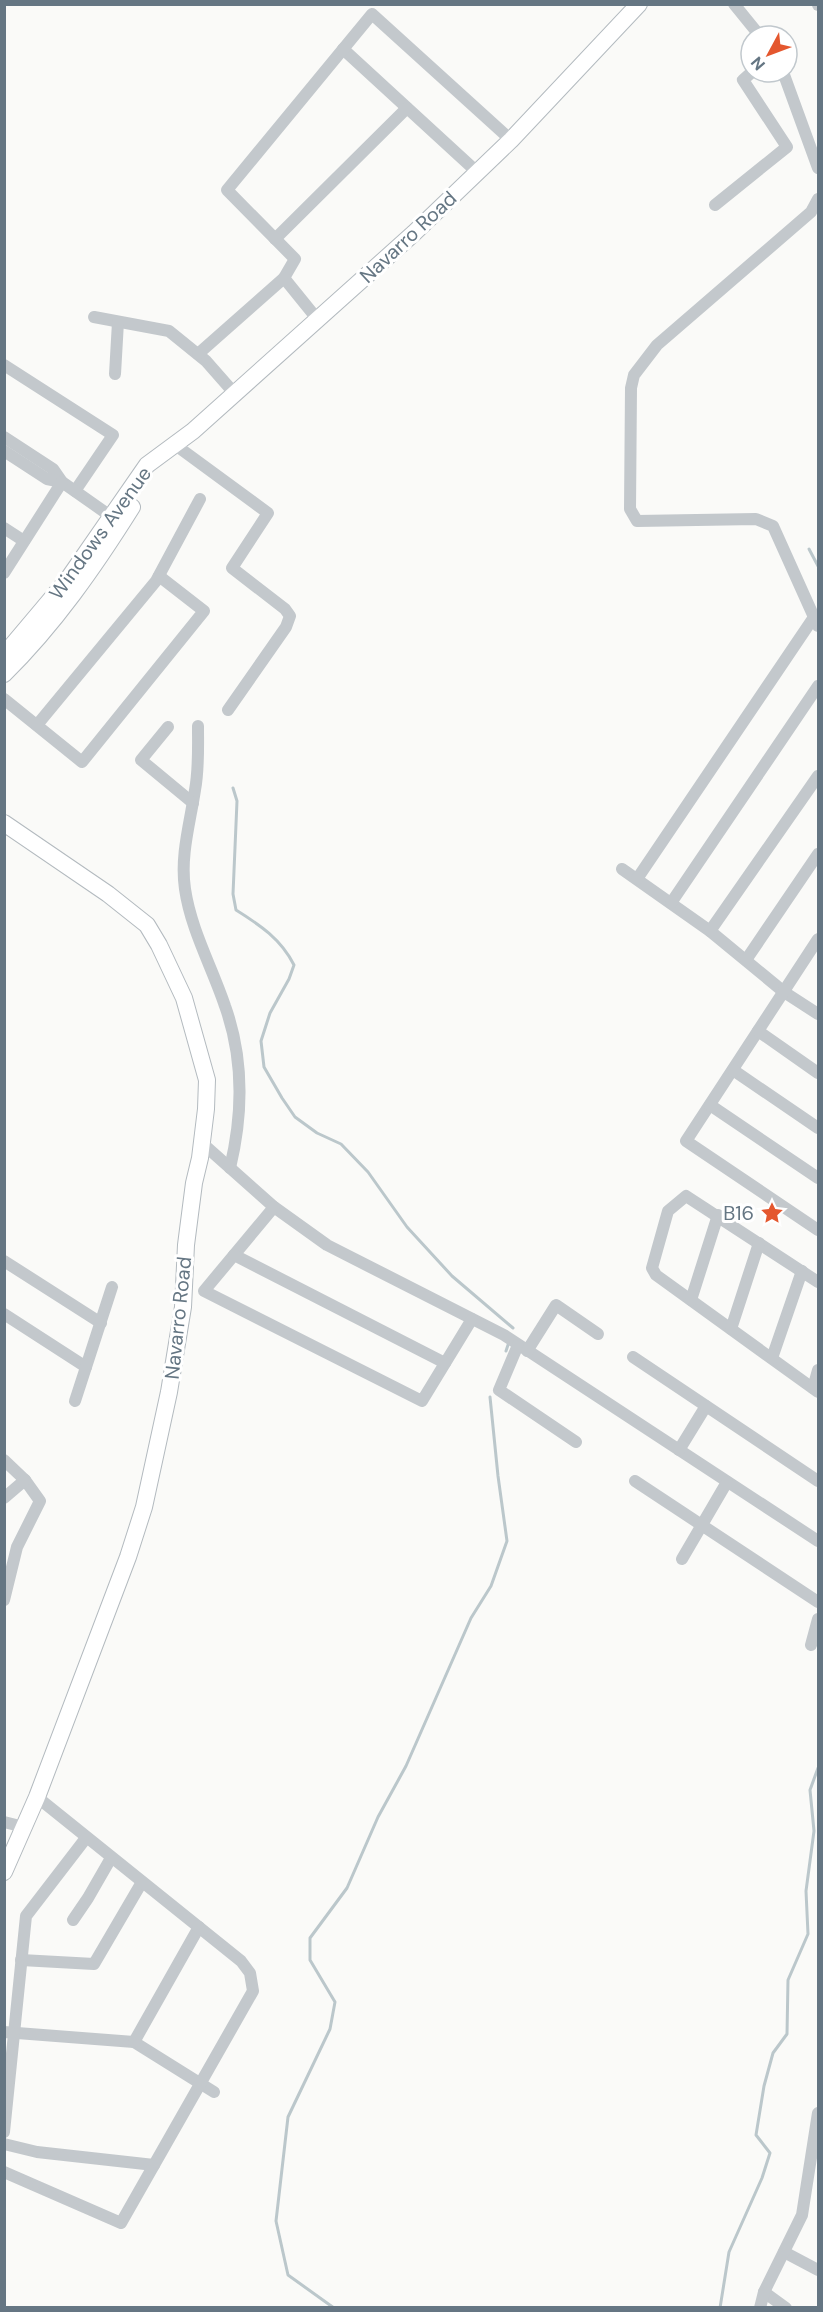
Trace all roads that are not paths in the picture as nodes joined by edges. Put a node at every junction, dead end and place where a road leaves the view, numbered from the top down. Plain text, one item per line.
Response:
1 (639, 4) edge
2 (734, 4) edge
3 (750, 24) edge
4 (343, 50) junction
5 (746, 84) edge
6 (788, 84) edge
7 (407, 108) junction
8 (511, 140) junction
9 (819, 168) edge
10 (477, 172) junction
11 (819, 199) edge
12 (715, 205) dead end
13 (275, 239) junction
14 (284, 278) junction
15 (94, 318) dead end
16 (318, 320) junction
17 (118, 322) junction
18 (198, 354) junction
19 (4, 365) edge
20 (116, 374) dead end
21 (236, 394) junction
22 (4, 436) edge
23 (167, 449) junction
24 (4, 451) edge
25 (62, 482) junction
26 (75, 491) junction
27 (200, 499) dead end
28 (117, 520) junction
29 (4, 528) edge
30 (24, 541) junction
31 (4, 573) edge
32 (159, 576) junction
33 (816, 622) edge
34 (4, 655) edge
35 (4, 674) edge
36 (819, 686) edge
37 (4, 699) edge
38 (228, 710) dead end
39 (38, 725) junction
40 (198, 726) dead end
41 (168, 727) dead end
42 (819, 776) edge
43 (193, 803) junction
44 (4, 823) edge
45 (819, 854) edge
46 (622, 869) dead end
47 (637, 879) junction
48 (671, 903) junction
49 (710, 931) junction
50 (819, 939) edge
51 (813, 959) edge
52 (746, 960) junction
53 (784, 992) junction
54 (819, 1014) edge
55 (758, 1031) junction
56 (733, 1070) junction
57 (819, 1073) edge
58 (710, 1105) junction
59 (819, 1128) edge
60 (202, 1143) junction
61 (230, 1168) junction
62 (819, 1178) edge
63 (274, 1207) junction
64 (717, 1215) junction
65 (819, 1230) edge
66 (759, 1243) junction
67 (234, 1255) junction
68 (4, 1261) edge
69 (802, 1271) junction
70 (819, 1282) edge
71 (112, 1287) dead end
72 (691, 1300) junction
73 (4, 1314) edge
74 (472, 1319) junction
75 (100, 1323) junction
76 (731, 1329) junction
77 (598, 1334) dead end
78 (523, 1348) junction
79 (633, 1357) dead end
80 (772, 1358) junction
81 (445, 1362) junction
82 (86, 1367) junction
83 (819, 1370) edge
84 (816, 1390) edge
85 (75, 1401) dead end
86 (706, 1406) junction
87 (576, 1442) dead end
88 (679, 1450) junction
89 (4, 1460) edge
90 (25, 1480) junction
91 (819, 1480) edge
92 (635, 1481) dead end
93 (728, 1482) junction
94 (4, 1498) edge
95 (702, 1525) junction
96 (819, 1541) edge
97 (17, 1547) junction
98 (4, 1558) edge
99 (682, 1559) dead end
100 (4, 1600) edge
101 (819, 1602) edge
102 (819, 1619) edge
103 (810, 1645) dead end
104 (37, 1797) junction
105 (4, 1822) edge
106 (24, 1827) junction
107 (86, 1838) junction
108 (111, 1858) junction
109 (4, 1872) edge
110 (142, 1882) junction
111 (73, 1920) dead end
112 (199, 1928) junction
113 (21, 1960) junction
114 (9, 2032) edge
115 (134, 2042) junction
116 (200, 2084) junction
117 (214, 2092) dead end
118 (819, 2113) edge
119 (4, 2132) edge
120 (4, 2144) edge
121 (154, 2165) junction
122 (4, 2172) edge
123 (784, 2252) junction
124 (819, 2270) edge
125 (764, 2292) junction
126 (760, 2307) edge
127 (786, 2307) edge

1 - 8 street, Navarro Road
2 - 3 street
4 - 7 street
4 - 8 street
4 - 13 street
5 - 12 street
6 - 9 street
7 - 10 street
7 - 13 street
8 - 10 street, Navarro Road
10 - 16 street, Navarro Road
11 - 33 street
13 - 14 street
14 - 16 street
14 - 18 street
15 - 17 street
16 - 21 street, Navarro Road
17 - 18 street
17 - 20 street
18 - 21 street
19 - 26 street
21 - 23 street, Navarro Road
22 - 25 street
23 - 28 street, Windows Avenue
23 - 38 street
24 - 25 street
25 - 26 street
25 - 30 street
26 - 28 street
27 - 32 street
28 - 34 street, Windows Avenue
28 - 35 street, Windows Avenue
29 - 30 street
30 - 31 street
32 - 39 street
32 - 39 street
33 - 47 street
36 - 48 street
37 - 39 street
40 - 43 street
41 - 43 street
42 - 49 street
43 - 61 street
44 - 60 street, Navarro Road
45 - 52 street
46 - 47 street
47 - 48 street
48 - 49 street
49 - 52 street
50 - 51 street
51 - 53 street
52 - 53 street
53 - 54 street
53 - 55 street
55 - 56 street
55 - 57 street
56 - 58 street
56 - 59 street
58 - 62 street
58 - 65 street
60 - 61 street
60 - 104 street, Navarro Road
61 - 63 street
63 - 67 street
63 - 74 street
64 - 66 street
64 - 72 street
64 - 72 street
66 - 69 street
66 - 76 street
67 - 81 street
67 - 81 street
68 - 75 street
69 - 70 street
69 - 80 street
71 - 75 street
72 - 76 street
73 - 82 street
74 - 78 street
74 - 81 street
75 - 82 street
76 - 80 street
77 - 78 street
78 - 87 street
78 - 88 street
79 - 86 street
80 - 84 street
82 - 85 street
83 - 84 street
86 - 88 street
86 - 91 street
88 - 93 street
89 - 90 street
90 - 94 street
90 - 97 street
92 - 95 street
93 - 95 street
93 - 96 street
95 - 99 street
95 - 101 street
97 - 98 street
97 - 100 street
102 - 103 street
104 - 106 street, Navarro Road
104 - 107 street
105 - 106 street
106 - 109 street, Navarro Road
107 - 108 street
107 - 113 street
108 - 110 street
108 - 111 street
110 - 112 street
110 - 113 street
112 - 115 street
112 - 116 street
113 - 114 street
114 - 115 street
114 - 119 street
115 - 116 street
116 - 117 street
116 - 121 street
118 - 123 street
120 - 121 street
121 - 122 street
123 - 124 street
123 - 125 street
125 - 126 street
125 - 127 street

